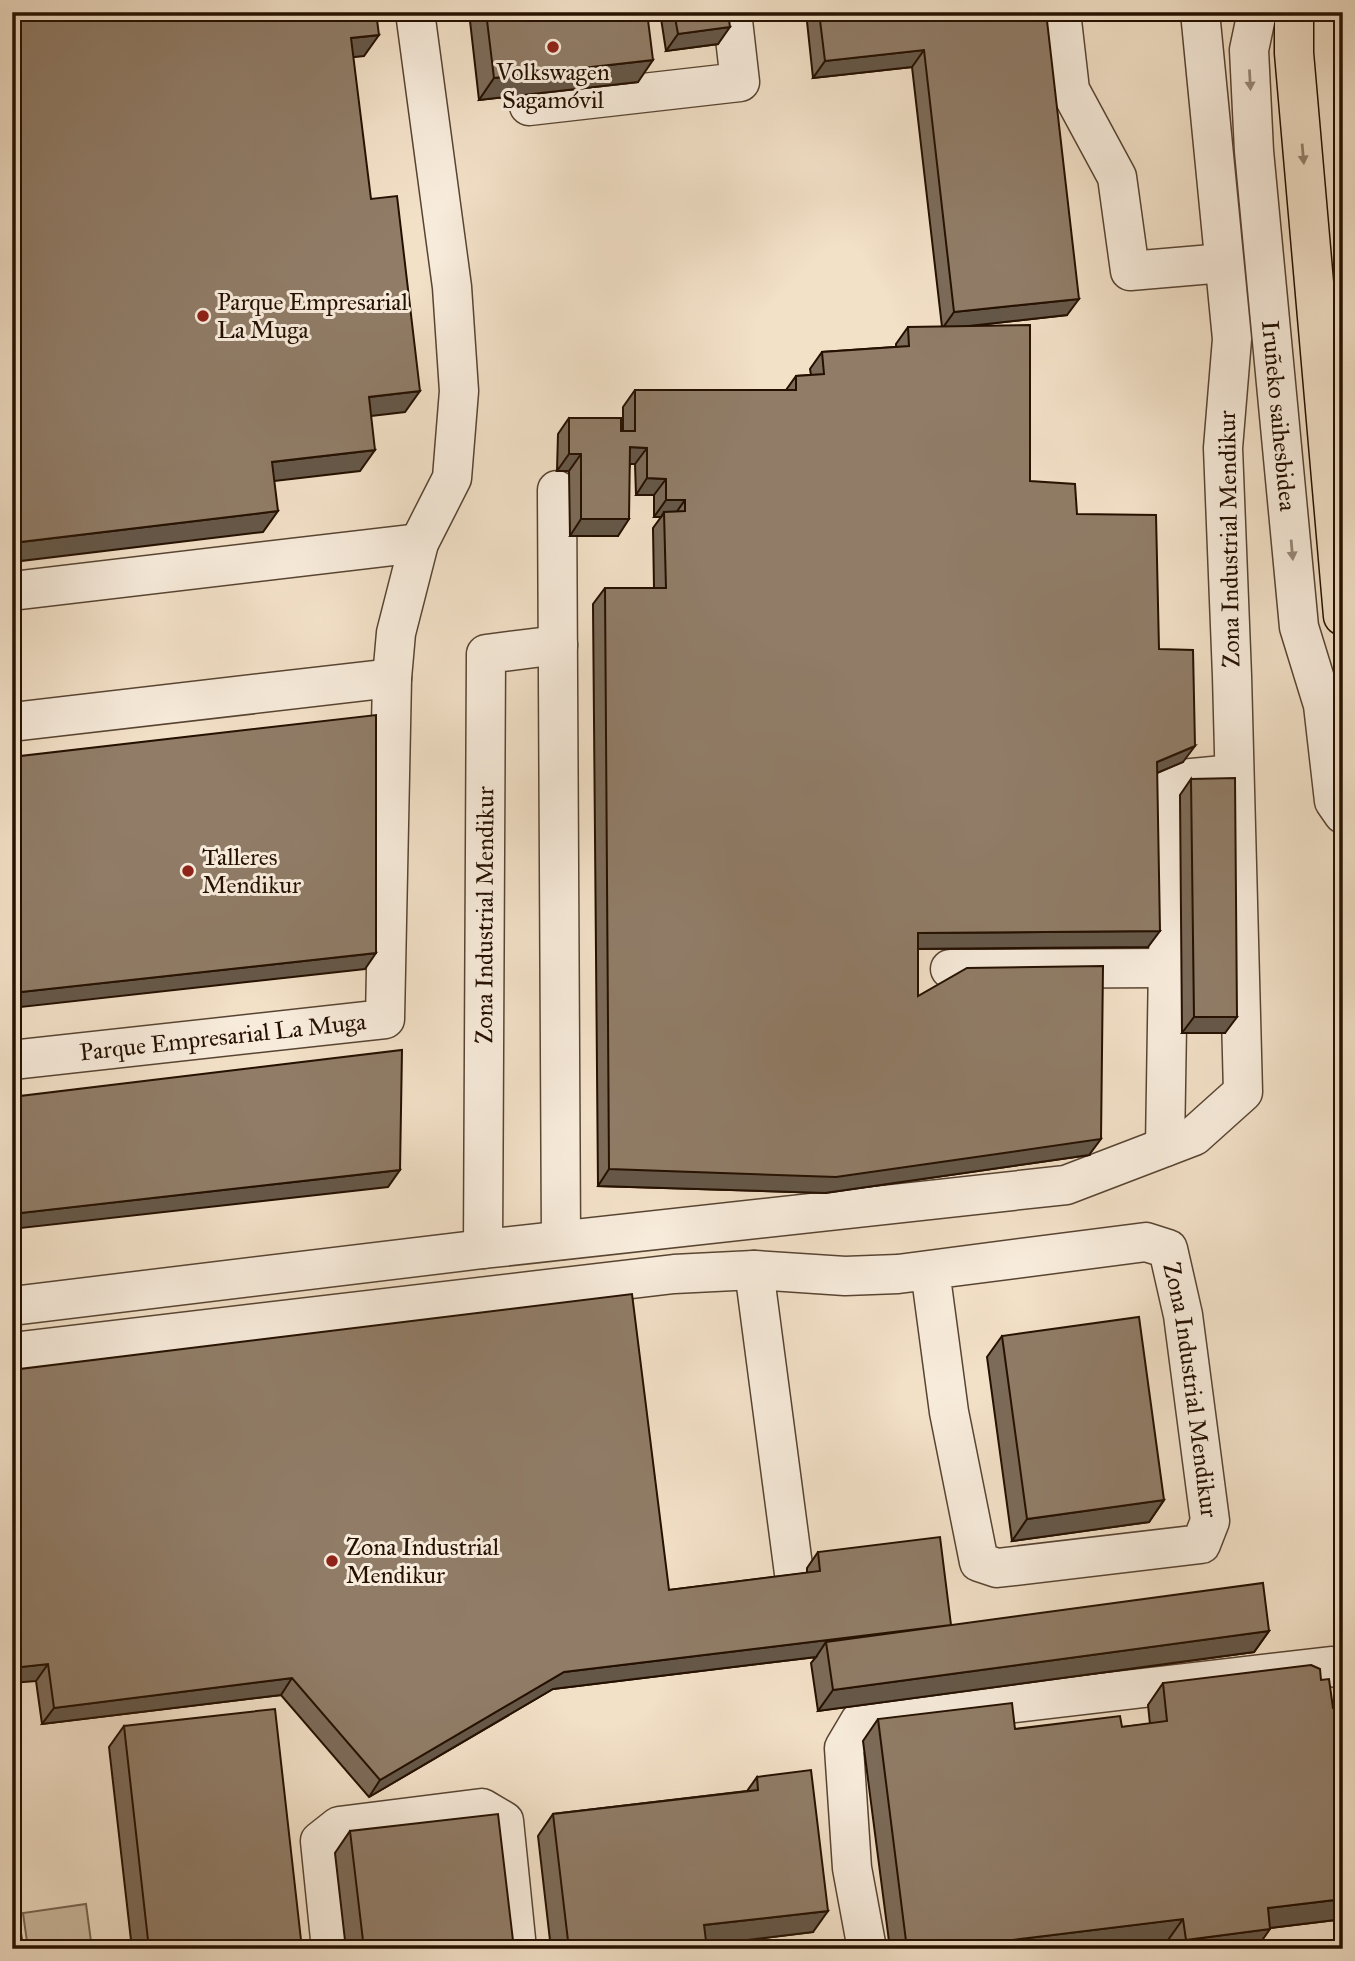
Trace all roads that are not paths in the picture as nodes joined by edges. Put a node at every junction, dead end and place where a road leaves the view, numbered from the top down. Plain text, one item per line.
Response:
1 (415, 12) edge
2 (732, 12) edge
3 (1061, 12) edge
4 (1200, 12) edge
5 (1257, 12) edge
6 (1294, 12) edge
7 (646, 52) edge
8 (651, 92) junction
9 (529, 106) edge
10 (1224, 263) junction
11 (557, 490) dead end
12 (419, 543) junction
13 (12, 591) edge
14 (1343, 616) edge
15 (558, 645) junction
16 (392, 678) junction
17 (12, 722) edge
18 (1234, 774) junction
19 (1343, 814) edge
20 (950, 968) dead end
21 (1168, 968) junction
22 (12, 1060) edge
23 (1165, 1147) junction
24 (561, 1240) junction
25 (483, 1249) junction
26 (754, 1270) junction
27 (930, 1270) junction
28 (12, 1306) edge
29 (12, 1352) edge
30 (795, 1581) edge
31 (1343, 1670) edge
32 (331, 1949) edge
33 (517, 1949) edge
34 (867, 1949) edge

1 - 12 street, Parque Empresarial La Muga
2 - 8 street
3 - 10 street
4 - 10 street, Zona Industrial Mendikur
5 -> 19 street, Iruñeko saihesbidea
6 -> 14 highway, Iruñeko saihesbidea
7 - 8 street
8 - 9 street
10 - 18 street, Zona Industrial Mendikur
11 - 15 street
12 - 13 street
12 - 16 street, Parque Empresarial La Muga
15 - 24 street
15 - 25 street, Zona Industrial Mendikur
16 - 17 street
16 - 22 street, Parque Empresarial La Muga
18 - 21 street
18 - 23 street, Zona Industrial Mendikur
20 - 21 street
21 - 23 street
23 - 24 street, Zona Industrial Mendikur
24 - 25 street, Zona Industrial Mendikur
25 - 28 street, Zona Industrial Mendikur
26 - 27 street, Zona Industrial Mendikur
26 - 29 street, Zona Industrial Mendikur
26 - 30 street
27 - 27 street, Zona Industrial Mendikur
31 - 34 street
32 - 33 street

